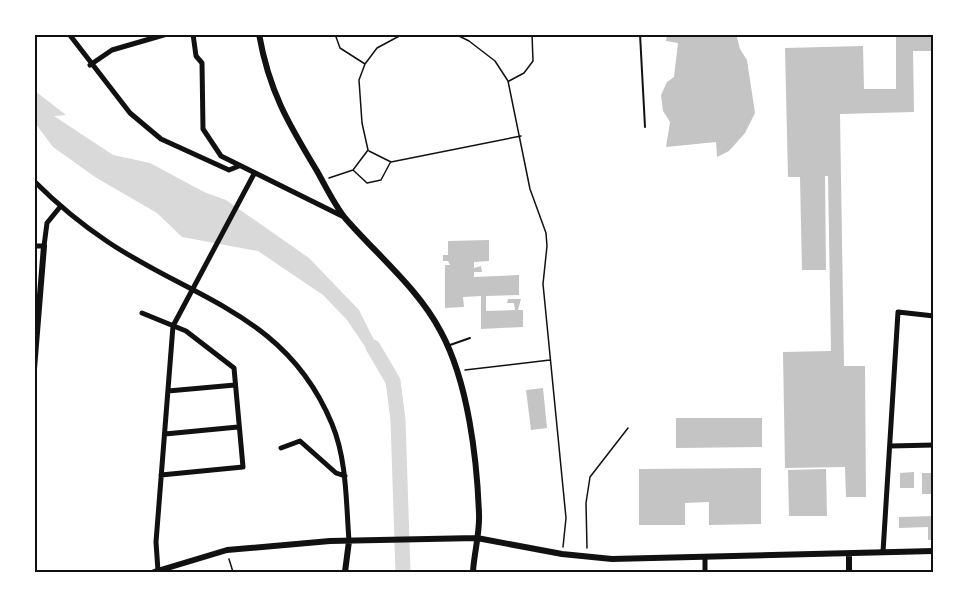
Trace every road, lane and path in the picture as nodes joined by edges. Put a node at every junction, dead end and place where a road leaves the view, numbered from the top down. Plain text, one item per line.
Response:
1 (69, 34) edge
2 (167, 34) edge
3 (193, 34) edge
4 (259, 34) edge
5 (335, 34) edge
6 (404, 34) edge
7 (455, 34) edge
8 (471, 34) edge
9 (532, 34) edge
10 (639, 34) edge
11 (469, 41) junction
12 (365, 64) junction
13 (90, 65) junction
14 (508, 81) junction
15 (645, 127) dead end
16 (521, 136) junction
17 (368, 150) junction
18 (391, 162) junction
19 (239, 166) junction
20 (353, 170) junction
21 (254, 174) junction
22 (322, 180) junction
23 (34, 181) edge
24 (60, 207) junction
25 (344, 216) junction
26 (34, 246) edge
27 (44, 246) junction
28 (38, 284) edge
29 (192, 288) junction
30 (142, 313) dead end
31 (933, 316) edge
32 (173, 326) junction
33 (470, 338) dead end
34 (447, 346) junction
35 (35, 348) edge
36 (550, 359) junction
37 (34, 369) edge
38 (456, 371) junction
39 (235, 385) junction
40 (168, 391) junction
41 (238, 427) junction
42 (628, 428) dead end
43 (165, 434) junction
44 (933, 445) edge
45 (890, 446) junction
46 (281, 448) dead end
47 (161, 475) junction
48 (345, 476) junction
49 (477, 538) junction
50 (349, 541) junction
51 (227, 550) junction
52 (933, 551) edge
53 (883, 552) junction
54 (849, 554) junction
55 (562, 555) junction
56 (705, 557) junction
57 (587, 558) junction
58 (156, 572) edge
59 (233, 573) edge
60 (345, 573) edge
61 (472, 573) edge
62 (705, 573) edge
63 (849, 573) edge

1 - 13 street
2 - 13 street
3 - 19 street
4 - 22 street
5 - 12 path
6 - 12 path
7 - 11 path
8 - 11 path
9 - 14 path
10 - 15 lane
11 - 14 path
12 - 17 path
13 - 19 street
14 - 16 path
16 - 18 path
16 - 36 path
17 - 18 path
17 - 20 path
18 - 20 path
19 - 21 street
20 - 22 path
21 - 25 street
21 - 29 street
22 - 25 street
23 - 24 street
24 - 27 street
24 - 29 street
25 - 34 street
26 - 27 street
27 - 28 street
28 - 35 street
29 - 32 street
29 - 48 street
30 - 32 street
31 - 45 street
32 - 39 street
32 - 40 street
33 - 34 lane
34 - 38 street
35 - 37 street
36 - 38 path
36 - 55 path
38 - 49 street
39 - 40 street
39 - 41 street
40 - 43 street
41 - 43 street
41 - 47 street
42 - 57 path
43 - 47 street
44 - 45 street
45 - 53 street
46 - 48 street
47 - 58 street
48 - 50 street
49 - 50 street
49 - 55 street
49 - 61 street
50 - 51 street
50 - 60 street
51 - 58 street
51 - 59 path
52 - 53 street
53 - 54 street
54 - 56 street
54 - 63 street
55 - 57 street
56 - 57 street
56 - 62 street

